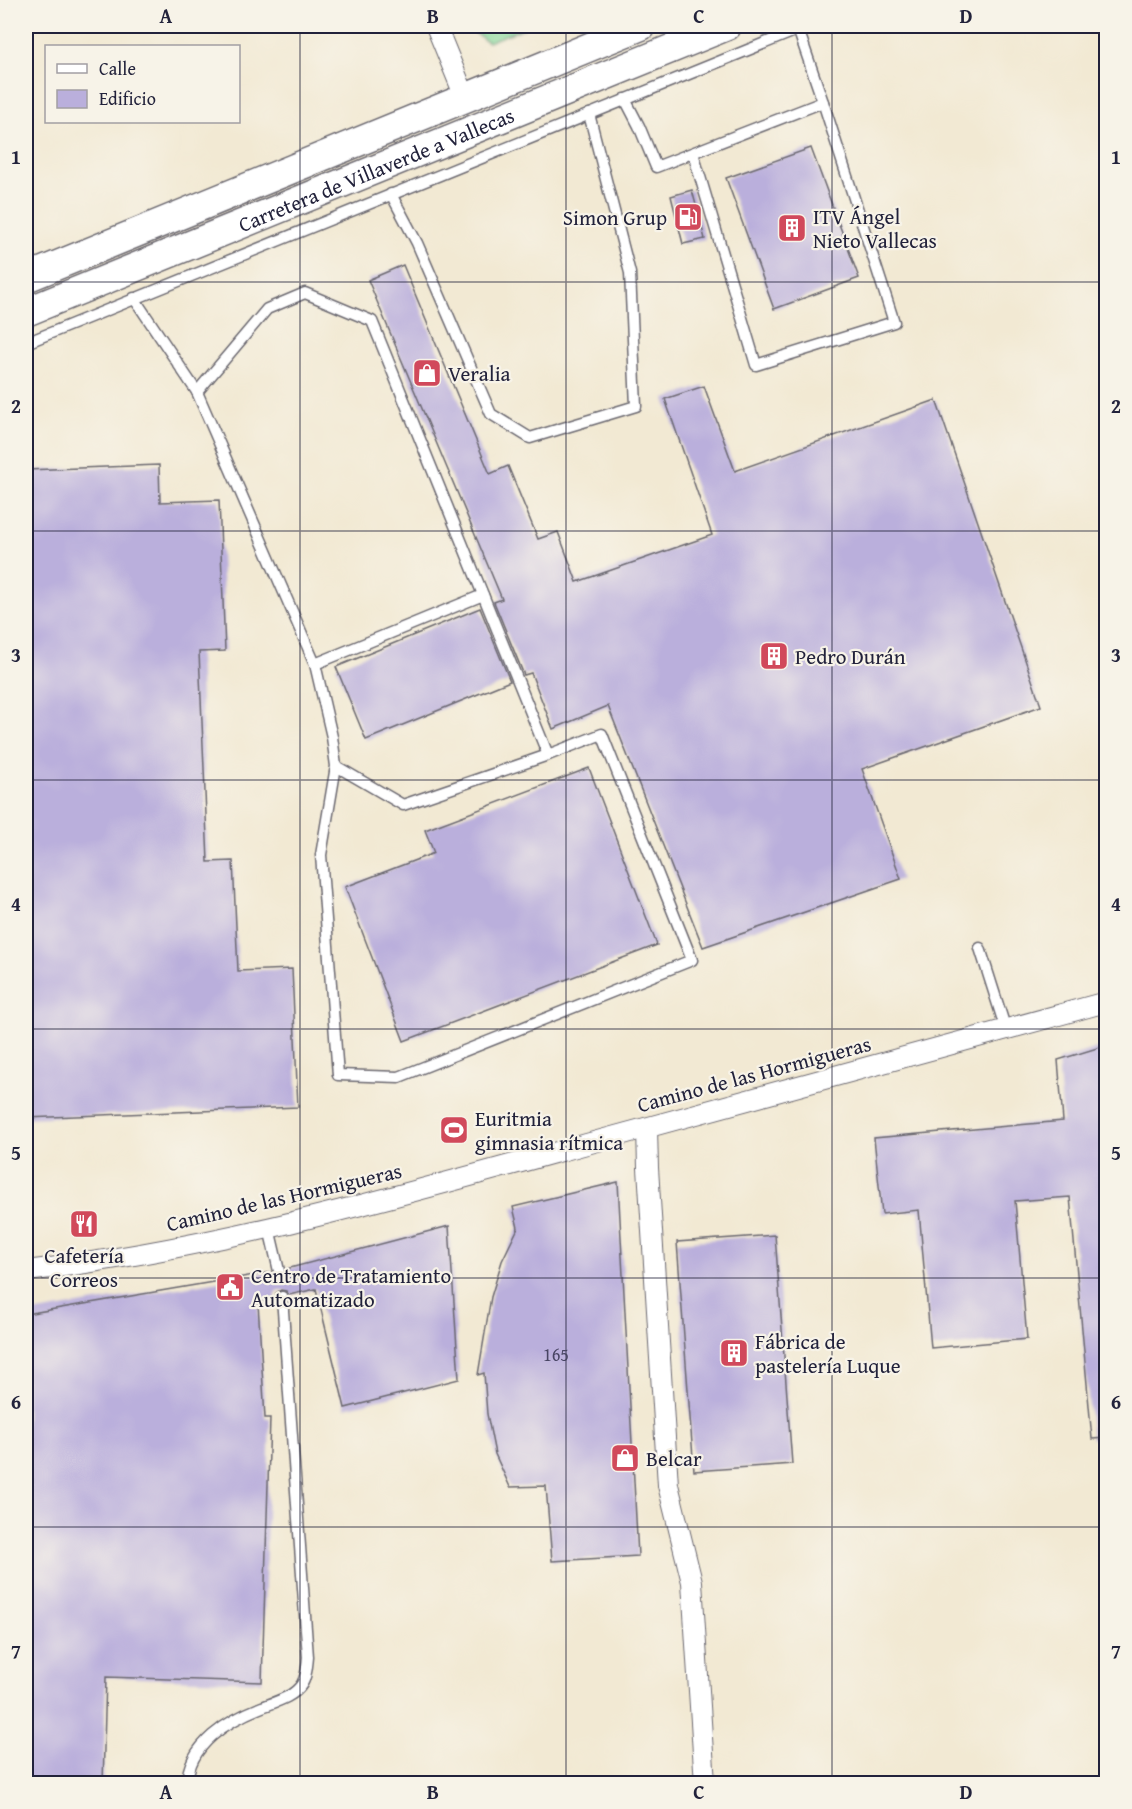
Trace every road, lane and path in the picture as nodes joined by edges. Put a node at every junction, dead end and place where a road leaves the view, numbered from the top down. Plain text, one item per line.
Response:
1 (436, 26) edge
2 (641, 26) edge
3 (727, 26) edge
4 (802, 27) edge
5 (465, 97) junction
6 (625, 99) junction
7 (823, 102) junction
8 (589, 114) junction
9 (693, 153) junction
10 (391, 194) junction
11 (26, 278) edge
12 (134, 298) junction
13 (26, 312) edge
14 (26, 343) edge
15 (197, 392) junction
16 (483, 595) junction
17 (315, 664) junction
18 (548, 755) junction
19 (336, 766) junction
20 (980, 948) dead end
21 (1107, 1002) edge
22 (1006, 1030) junction
23 (647, 1128) junction
24 (269, 1228) junction
25 (26, 1271) edge
26 (279, 1271) dead end
27 (282, 1297) dead end
28 (187, 1784) edge
29 (705, 1784) edge

1 - 5 street
2 - 5 main road, Carretera de Villaverde a Vallecas
3 - 13 main road, Carretera de Villaverde a Vallecas
4 - 6 lane
4 - 7 lane
5 - 11 main road, Carretera de Villaverde a Vallecas
6 - 8 lane
6 - 9 lane
7 - 9 lane
7 - 9 lane
8 - 10 lane
8 - 10 lane
10 - 12 lane
12 - 14 lane
12 - 15 lane
15 - 16 lane
15 - 17 lane
16 - 17 lane
16 - 18 lane
17 - 19 lane
18 - 19 lane
18 - 19 lane
20 - 22 lane
21 - 22 street, Camino de las Hormigueras
22 - 23 street, Camino de las Hormigueras
23 - 24 street, Camino de las Hormigueras
23 - 29 street
24 - 25 street, Camino de las Hormigueras
24 - 26 lane
27 - 28 lane

